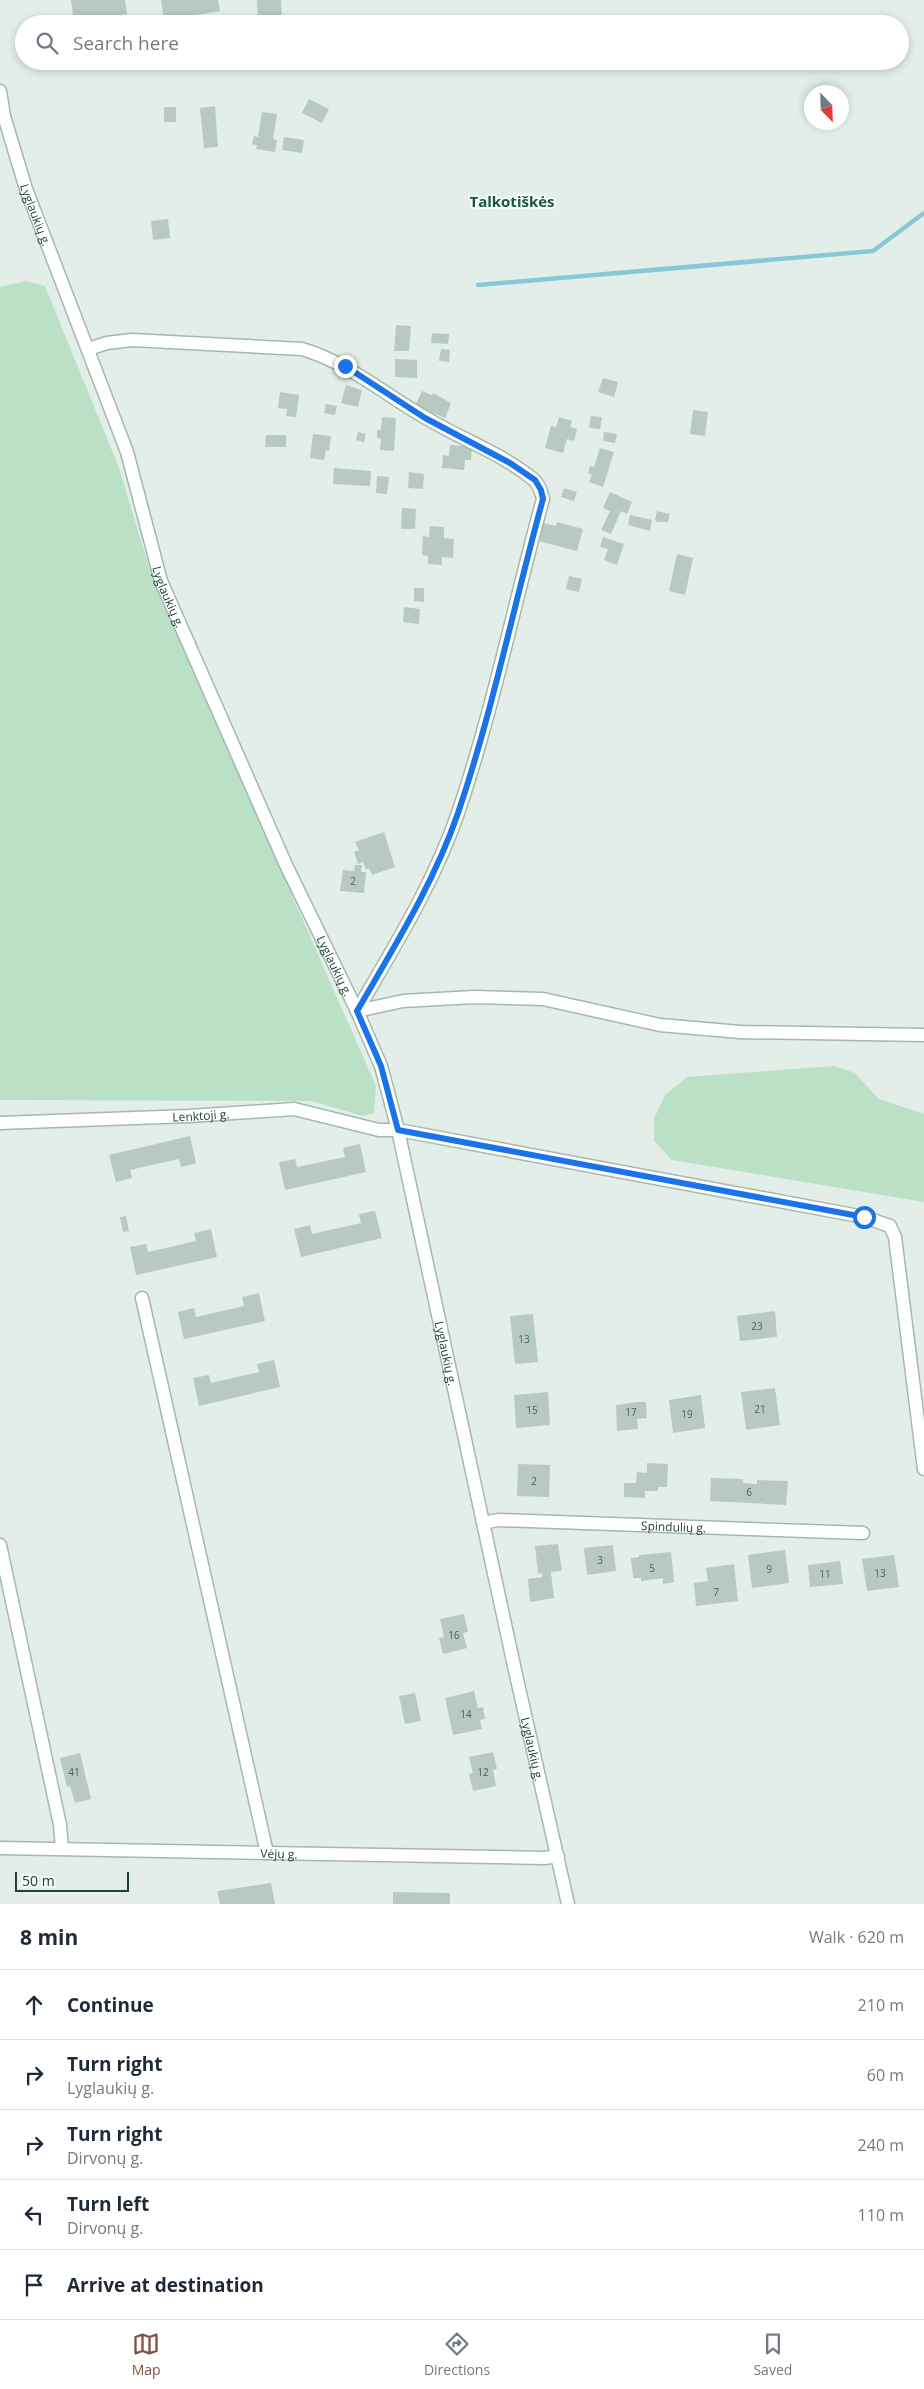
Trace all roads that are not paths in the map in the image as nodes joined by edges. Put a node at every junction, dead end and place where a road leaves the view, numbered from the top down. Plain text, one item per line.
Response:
1 (0, 91) edge
2 (88, 349) junction
3 (357, 1011) junction
4 (924, 1035) edge
5 (0, 1124) edge
6 (398, 1130) junction
7 (142, 1298) dead end
8 (924, 1469) edge
9 (483, 1523) junction
10 (863, 1534) dead end
11 (0, 1545) edge
12 (0, 1848) edge
13 (62, 1848) junction
14 (267, 1852) junction
15 (558, 1856) junction
16 (568, 1904) edge

1 - 2 street, Lyglaukių g.
2 - 3 street, Lyglaukių g.
2 - 3 street
3 - 4 street
3 - 6 street, Lyglaukių g.
5 - 6 street, Lenktoji g.
6 - 8 street, Lenktoji g.
6 - 9 street, Lyglaukių g.
7 - 14 street
9 - 10 street, Spindulių g.
9 - 15 street, Lyglaukių g.
11 - 13 street
12 - 13 street, Vėjų g.
13 - 14 street, Vėjų g.
14 - 15 street, Vėjų g.
15 - 16 street, Lyglaukių g.

